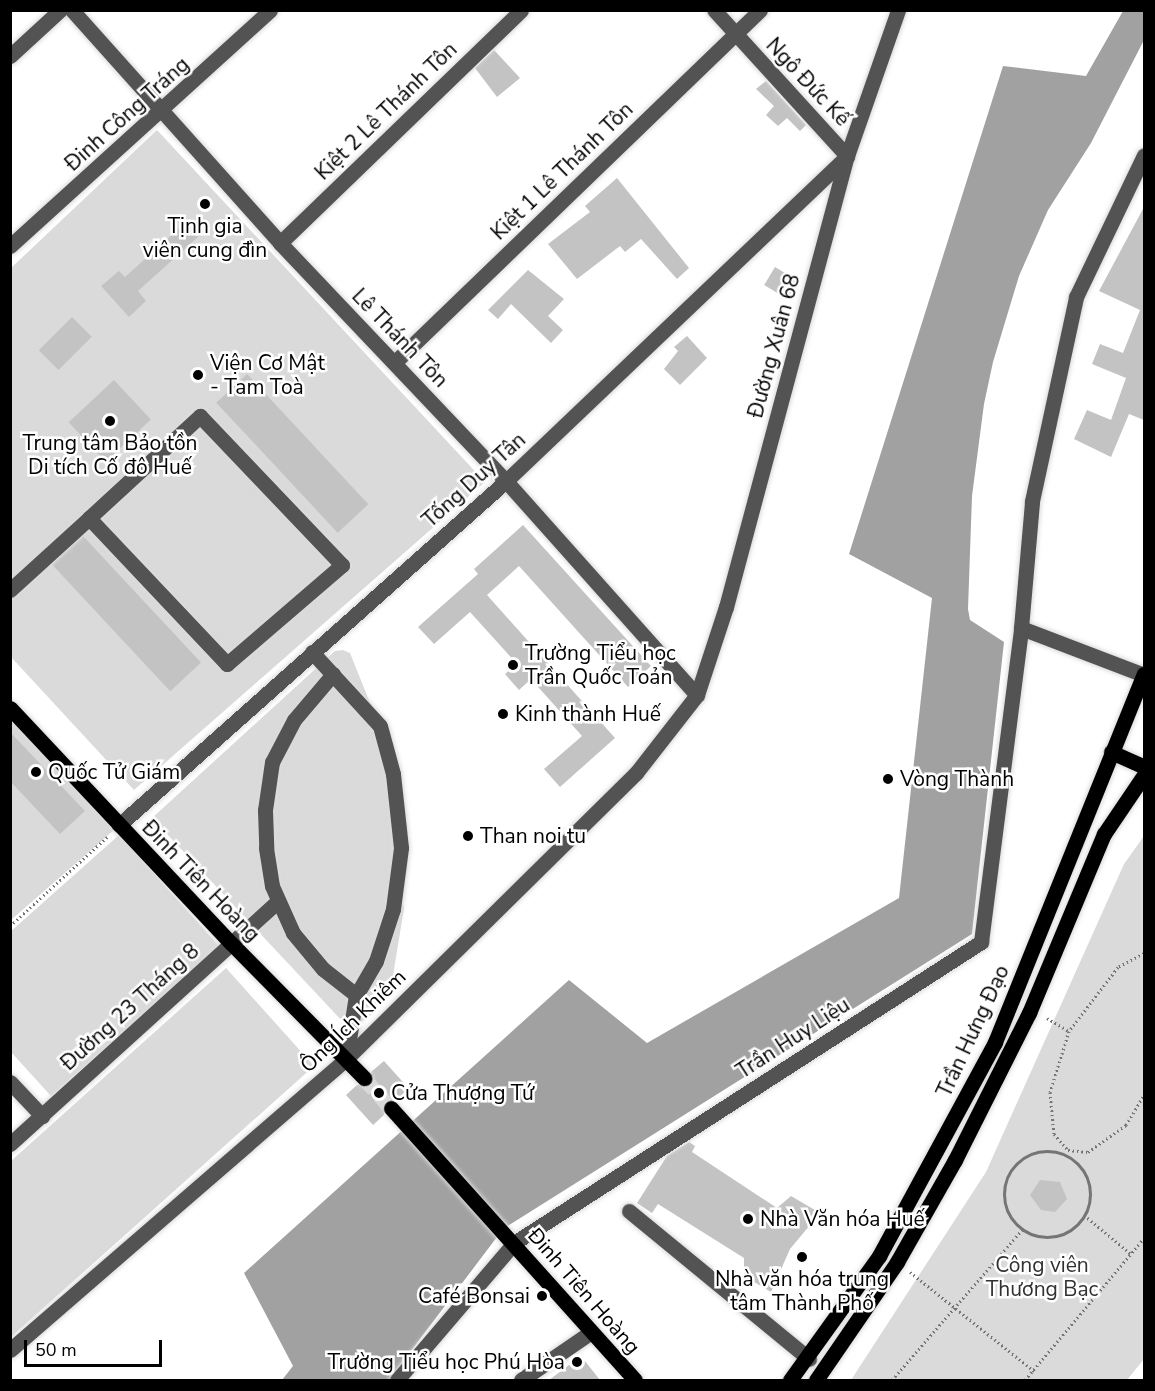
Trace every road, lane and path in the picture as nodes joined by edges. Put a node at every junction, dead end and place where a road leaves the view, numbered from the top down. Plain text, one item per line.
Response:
1 (60, 10) edge
2 (72, 10) edge
3 (270, 10) edge
4 (521, 10) edge
5 (714, 10) edge
6 (760, 10) edge
7 (898, 10) edge
8 (735, 33) junction
9 (10, 56) edge
10 (162, 112) junction
11 (1144, 155) edge
12 (847, 156) junction
13 (280, 243) junction
14 (10, 246) edge
15 (395, 362) junction
16 (506, 481) junction
17 (88, 518) junction
18 (10, 590) edge
19 (1021, 628) junction
20 (312, 652) junction
21 (333, 674) junction
22 (1144, 674) edge
23 (697, 695) junction
24 (10, 708) edge
25 (1111, 752) junction
26 (1144, 767) edge
27 (1144, 775) edge
28 (119, 825) junction
29 (278, 902) junction
30 (10, 926) edge
31 (231, 943) junction
32 (1144, 953) edge
33 (356, 995) junction
34 (1047, 1018) dead end
35 (1070, 1031) junction
36 (346, 1059) junction
37 (364, 1078) tunnel mouth
38 (10, 1082) edge
39 (1144, 1095) edge
40 (391, 1108) tunnel mouth
41 (42, 1116) junction
42 (10, 1144) edge
43 (1068, 1150) junction
44 (1066, 1155) junction
45 (629, 1211) dead end
46 (1084, 1215) junction
47 (1023, 1229) junction
48 (1144, 1238) edge
49 (514, 1243) junction
50 (1132, 1254) junction
51 (910, 1272) dead end
52 (953, 1306) junction
53 (591, 1332) junction
54 (10, 1350) edge
55 (809, 1359) junction
56 (1034, 1371) junction
57 (397, 1380) edge
58 (521, 1380) edge
59 (635, 1380) edge
60 (790, 1380) edge
61 (816, 1380) edge
62 (892, 1380) edge
63 (1025, 1380) edge

1 - 9 street
2 - 10 street, Lê Thánh Tôn
3 - 10 street, Đinh Công Tráng
4 - 13 street, Kiệt 2 Lê Thánh Tôn
5 - 8 street, Ngô Đức Kế
6 - 8 street, Kiệt 1 Lê Thánh Tôn
7 - 12 street, Đường Xuân 68
8 - 12 street, Ngô Đức Kế
8 - 15 street, Kiệt 1 Lê Thánh Tôn
10 - 13 street, Lê Thánh Tôn
10 - 14 street, Đinh Công Tráng
11 - 19 street, Trần Huy Liệu
12 - 16 street, Tống Duy Tân
12 - 23 street, Đường Xuân 68
13 - 15 street, Lê Thánh Tôn
15 - 16 street, Lê Thánh Tôn
16 - 20 street, Tống Duy Tân
16 - 23 street, Lê Thánh Tôn
17 - 17 street
17 - 18 street
19 - 22 street
19 - 49 street, Trần Huy Liệu
20 - 21 street
20 - 28 street, Tống Duy Tân
21 - 29 street
21 - 33 street
22 - 25 main road, Trần Hưng Đạo
23 - 36 street, Ông Ích Khiêm
24 - 28 main road, Đinh Tiên Hoàng
25 - 26 main road
25 - 55 main road, Trần Hưng Đạo
27 - 61 main road, Trần Hưng Đạo
28 - 30 path
28 - 31 main road, Đinh Tiên Hoàng
29 - 31 street, Đường 23 Tháng 8
29 - 33 street
31 - 36 main road, Đinh Tiên Hoàng
31 - 41 street, Đường 23 Tháng 8
32 - 35 path
33 - 36 street
34 - 35 path
35 - 43 path
36 - 37 main road, Đinh Tiên Hoàng
36 - 54 street, Ông Ích Khiêm
38 - 41 street
39 - 43 path
40 - 49 main road, Đinh Tiên Hoàng
41 - 42 street, Đường 23 Tháng 8
43 - 44 path
44 - 46 path
44 - 47 path
45 - 55 street
46 - 47 path
46 - 50 path
47 - 52 path
48 - 50 path
49 - 53 main road, Đinh Tiên Hoàng
49 - 57 street, Trần Huy Liệu
50 - 56 path
51 - 52 path
52 - 56 path
52 - 62 path
53 - 58 street
53 - 59 main road, Đinh Tiên Hoàng
55 - 60 main road, Trần Hưng Đạo
56 - 63 path

